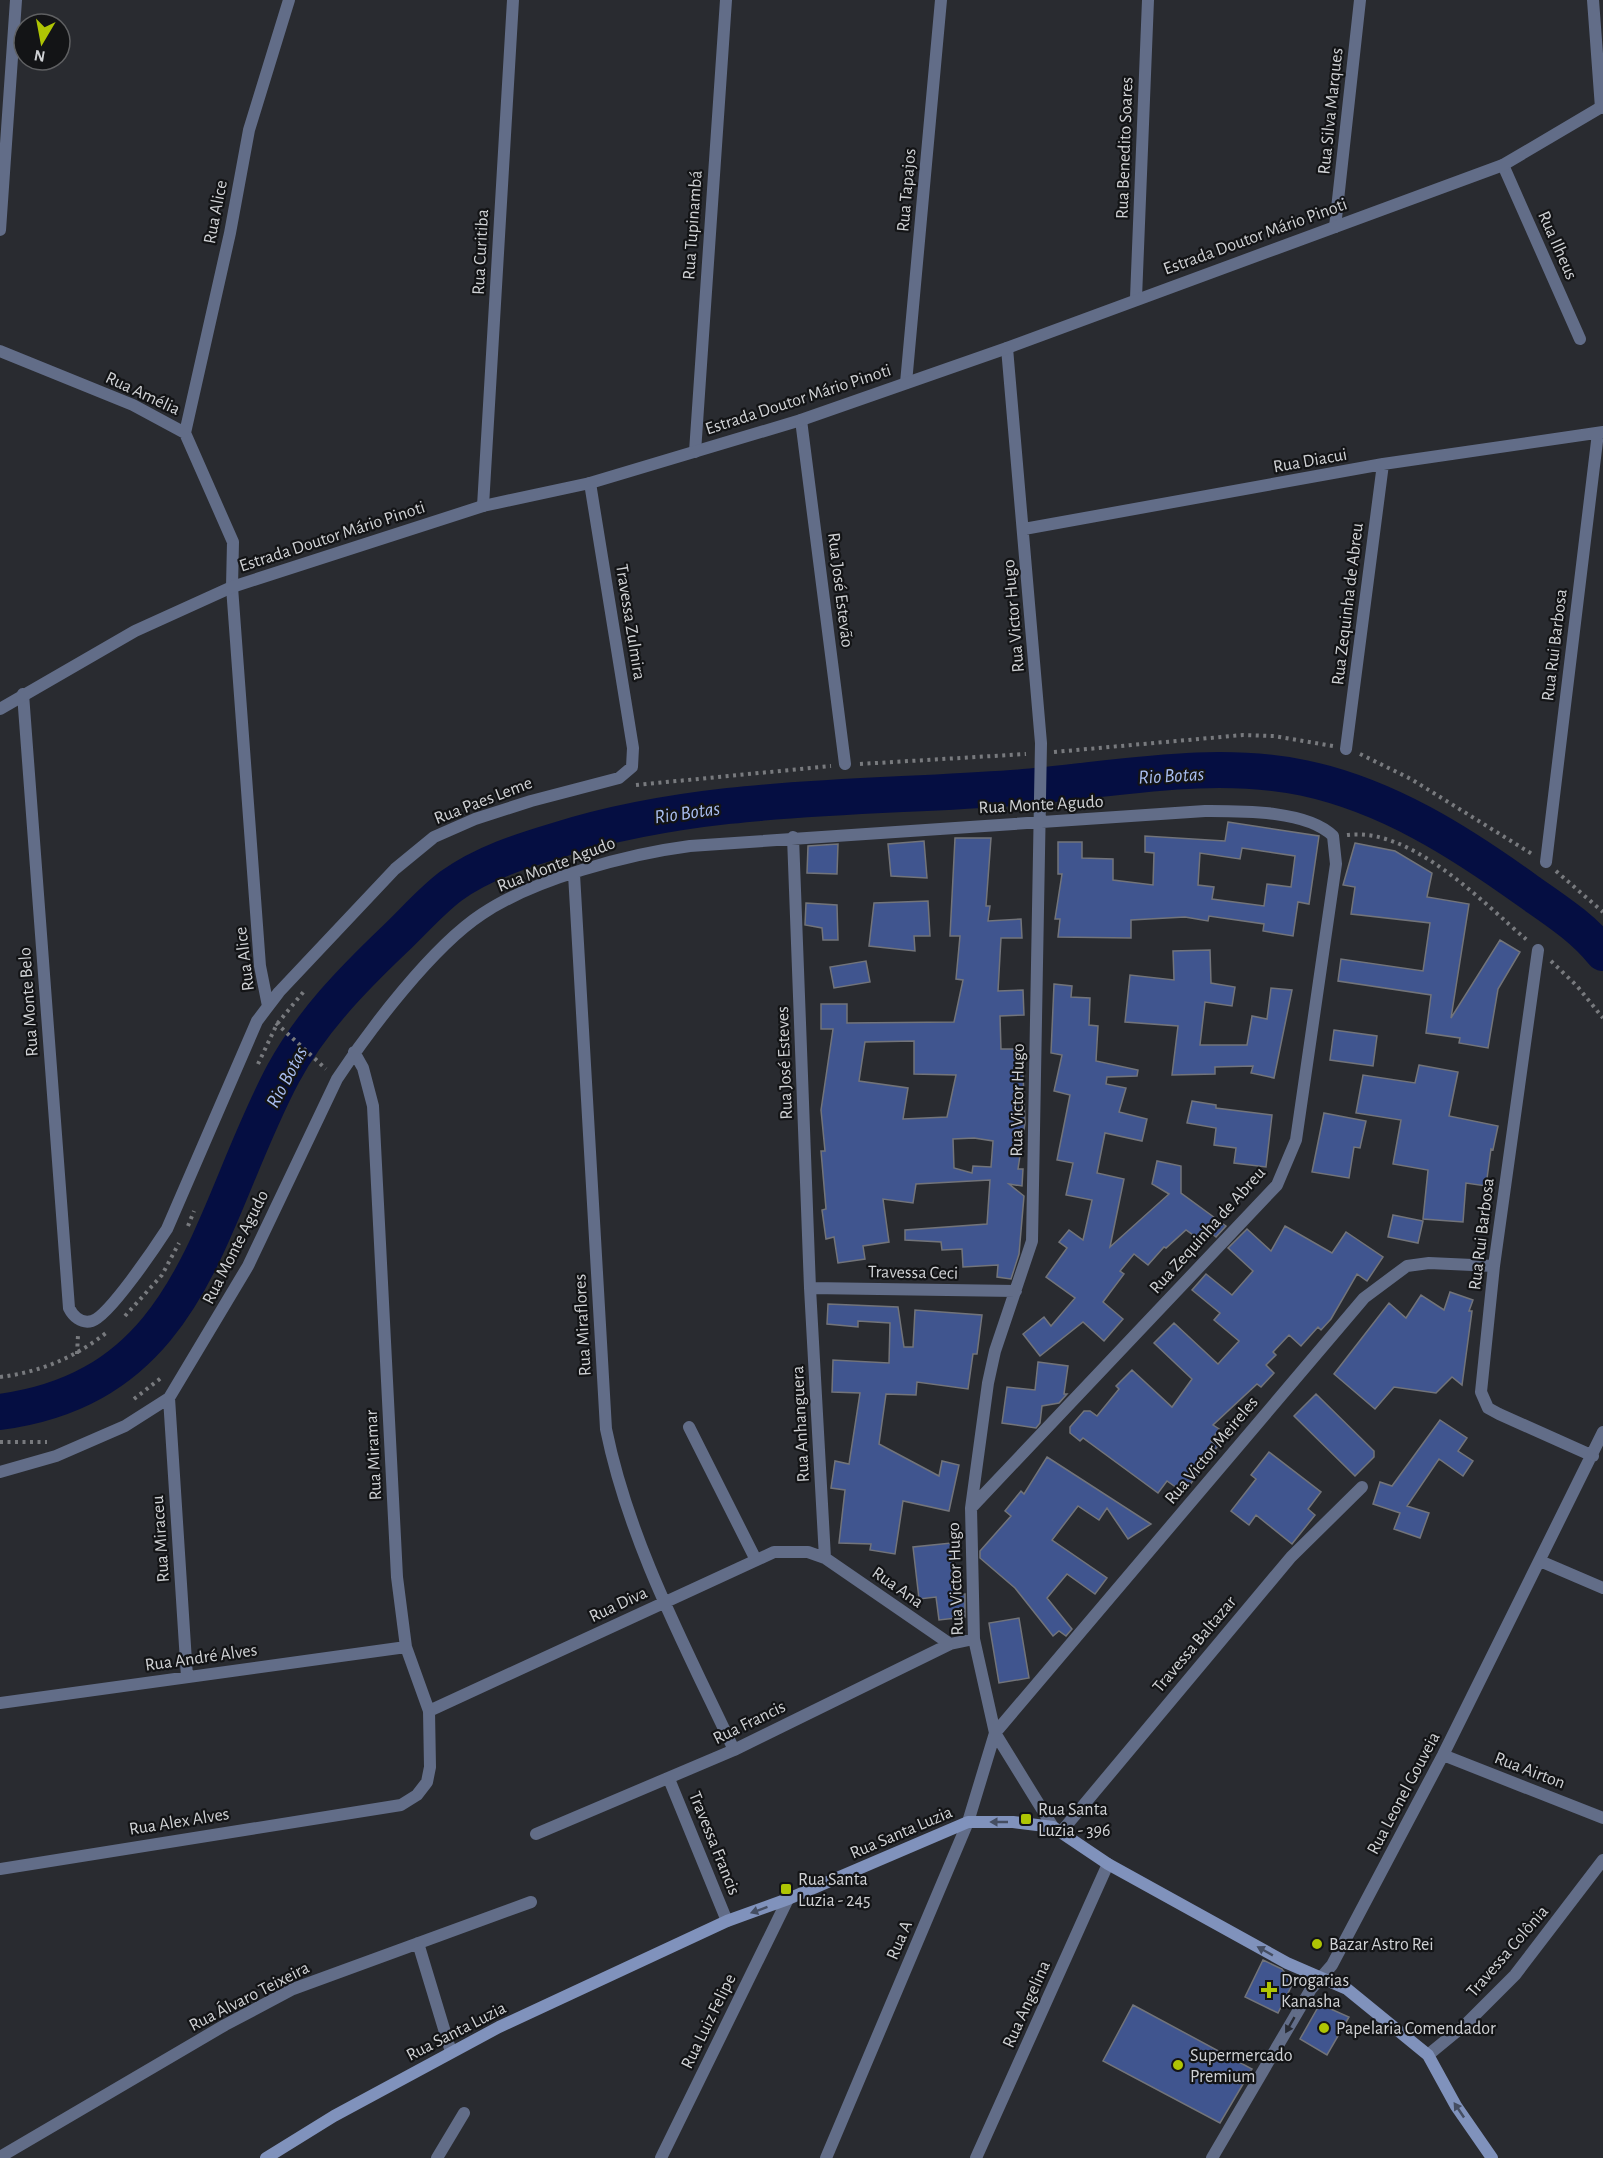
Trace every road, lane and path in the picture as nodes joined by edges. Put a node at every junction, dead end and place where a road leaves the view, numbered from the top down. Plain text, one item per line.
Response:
1 (16, 0) edge
2 (289, 0) edge
3 (513, 0) edge
4 (726, 0) edge
5 (941, 0) edge
6 (1148, 0) edge
7 (1360, 0) edge
8 (1593, 0) edge
9 (1602, 107) edge
10 (1503, 165) junction
11 (1, 205) edge
12 (1335, 227) junction
13 (0, 230) edge
14 (1136, 298) junction
15 (1580, 339) dead end
16 (1007, 348) junction
17 (0, 351) edge
18 (906, 383) junction
19 (801, 420) junction
20 (1601, 432) edge
21 (185, 433) junction
22 (694, 452) junction
23 (1383, 464) junction
24 (590, 483) junction
25 (483, 506) junction
26 (1024, 529) junction
27 (232, 586) junction
28 (23, 694) junction
29 (0, 709) edge
30 (1346, 748) junction
31 (1041, 753) junction
32 (845, 764) junction
33 (632, 767) joint
34 (626, 787) dead end
35 (1039, 824) junction
36 (1333, 836) junction
37 (793, 837) junction
38 (1546, 862) junction
39 (574, 874) junction
40 (1603, 912) edge
41 (1538, 950) junction
42 (311, 983) dead end
43 (268, 1006) junction
44 (1603, 1018) edge
45 (281, 1031) dead end
46 (354, 1052) junction
47 (321, 1064) dead end
48 (255, 1071) dead end
49 (195, 1210) dead end
50 (186, 1229) dead end
51 (182, 1237) dead end
52 (1494, 1266) junction
53 (810, 1288) junction
54 (1016, 1291) junction
55 (69, 1308) joint
56 (118, 1323) dead end
57 (110, 1330) dead end
58 (166, 1373) dead end
59 (0, 1377) edge
60 (169, 1398) junction
61 (132, 1401) dead end
62 (689, 1427) dead end
63 (1603, 1432) edge
64 (54, 1440) dead end
65 (0, 1442) edge
66 (1593, 1456) junction
67 (0, 1472) edge
68 (1362, 1487) dead end
69 (971, 1508) junction
70 (755, 1558) junction
71 (825, 1558) junction
72 (1540, 1561) junction
73 (1603, 1588) edge
74 (664, 1602) junction
75 (974, 1639) junction
76 (950, 1644) junction
77 (406, 1647) junction
78 (187, 1677) junction
79 (0, 1703) edge
80 (429, 1710) junction
81 (995, 1732) junction
82 (734, 1750) junction
83 (1443, 1755) junction
84 (669, 1779) junction
85 (363, 1809) joint
86 (1603, 1818) edge
87 (968, 1822) junction
88 (1057, 1830) junction
89 (536, 1834) dead end
90 (1603, 1860) edge
91 (1108, 1864) junction
92 (0, 1869) edge
93 (788, 1899) junction
94 (531, 1902) dead end
95 (727, 1921) junction
96 (418, 1943) junction
97 (1323, 1977) junction
98 (451, 2052) junction
99 (1428, 2055) junction
100 (464, 2114) dead end
101 (0, 2157) edge
102 (266, 2158) edge
103 (437, 2158) edge
104 (661, 2158) edge
105 (826, 2158) edge
106 (975, 2158) edge
107 (1212, 2158) edge
108 (1492, 2158) edge

1 - 11 street
2 - 21 street, Rua Alice
3 - 25 street, Rua Curitiba
4 - 22 street, Rua Tupinambá
5 - 18 street, Rua Tapajos
6 - 14 street, Rua Benedito Soares
7 - 12 street, Rua Silva Marques
8 - 9 street
9 - 10 street, Estrada Doutor Mário Pinoti
10 - 12 street, Estrada Doutor Mário Pinoti
10 - 15 street, Rua Ilheus
11 - 13 street
12 - 14 street, Estrada Doutor Mário Pinoti
14 - 16 street, Estrada Doutor Mário Pinoti
16 - 18 street, Estrada Doutor Mário Pinoti
16 - 26 street, Rua Victor Hugo
17 - 21 street, Rua Amélia
18 - 19 street, Estrada Doutor Mário Pinoti
19 - 22 street, Estrada Doutor Mário Pinoti
19 - 32 street, Rua José Estevão
20 - 23 street, Rua Diacui
20 - 38 street, Rua Rui Barbosa
21 - 27 street, Rua Amélia
22 - 24 street, Estrada Doutor Mário Pinoti
23 - 26 street, Rua Diacui
23 - 30 street, Rua Zequinha de Abreu
24 - 25 street, Estrada Doutor Mário Pinoti
24 - 33 street, Travessa Zulmira
25 - 27 street, Estrada Doutor Mário Pinoti
26 - 31 street, Rua Victor Hugo
27 - 28 street, Estrada Doutor Mário Pinoti
27 - 43 street, Rua Alice
28 - 29 street, Estrada Doutor Mário Pinoti
28 - 55 street, Rua Monte Belo
30 - 31 path
30 - 38 path
31 - 32 path
31 - 35 street, Rua Victor Hugo
32 - 34 path
33 - 43 street, Rua Paes Leme
35 - 36 street, Rua Monte Agudo
35 - 37 street, Rua Monte Agudo
35 - 54 street, Rua Victor Hugo
36 - 41 path
36 - 69 street, Rua Zequinha de Abreu
37 - 39 street, Rua Monte Agudo
37 - 53 street, Rua José Esteves
38 - 40 path
39 - 46 street, Rua Monte Agudo
39 - 74 street, Rua Miraflores
41 - 44 path
41 - 52 street, Rua Rui Barbosa
42 - 48 path
43 - 55 street, Rua Alice
45 - 47 path
46 - 60 street, Rua Monte Agudo
46 - 77 street, Rua Miramar
49 - 50 path
51 - 56 path
52 - 66 street, Rua Rui Barbosa
52 - 81 street, Rua Victor Meireles
53 - 54 street, Travessa Ceci
53 - 71 street, Rua Anhanguera
54 - 69 street, Rua Victor Hugo
57 - 59 path
58 - 61 path
60 - 67 street, Rua Monte Agudo
60 - 78 street, Rua Miraceu
62 - 70 street
63 - 66 street, Rua Leonel Gouveia
64 - 65 path
66 - 72 street, Rua Leonel Gouveia
68 - 88 street, Travessa Baltazar
69 - 75 street, Rua Victor Hugo
70 - 71 street, Rua Diva
70 - 74 street, Rua Diva
71 - 76 street, Rua Ana
72 - 73 street
72 - 83 street, Rua Leonel Gouveia
74 - 80 street, Rua Diva
74 - 82 street, Rua Miraflores
75 - 76 street, Rua Francis
75 - 81 street, Rua Victor Hugo
76 - 82 street, Rua Francis
77 - 78 street, Rua André Alves
77 - 80 street, Rua Miramar
78 - 79 street, Rua André Alves
80 - 85 street, Rua Miramar
81 - 87 street, Rua A
81 - 88 street, Rua Victor Hugo
82 - 84 street, Rua Francis
83 - 86 street, Rua Airton
83 - 97 street, Rua Leonel Gouveia
84 - 89 street, Rua Francis
84 - 95 street, Travessa Francis
85 - 92 street, Rua Alex Alves
88 -> 87 main road, Rua Santa Luzia
87 - 93 main road, Rua Santa Luzia
87 - 105 street, Rua A
88 - 91 main road, Rua Santa Luzia
90 - 99 street, Travessa Colônia
97 -> 91 main road, Rua Santa Luzia
91 - 106 street, Rua Angelina
93 -> 95 main road, Rua Santa Luzia
93 - 104 street, Rua Luiz Felipe
94 - 96 street, Rua Álvaro Teixeira
95 - 98 main road, Rua Santa Luzia
96 - 98 street
96 - 101 street, Rua Álvaro Teixeira
97 - 99 main road, Rua Santa Luzia
97 -> 107 street, Rua Leonel Gouveia
98 - 102 main road, Rua Santa Luzia
108 -> 99 main road, Rua Santa Luzia
100 - 103 street

